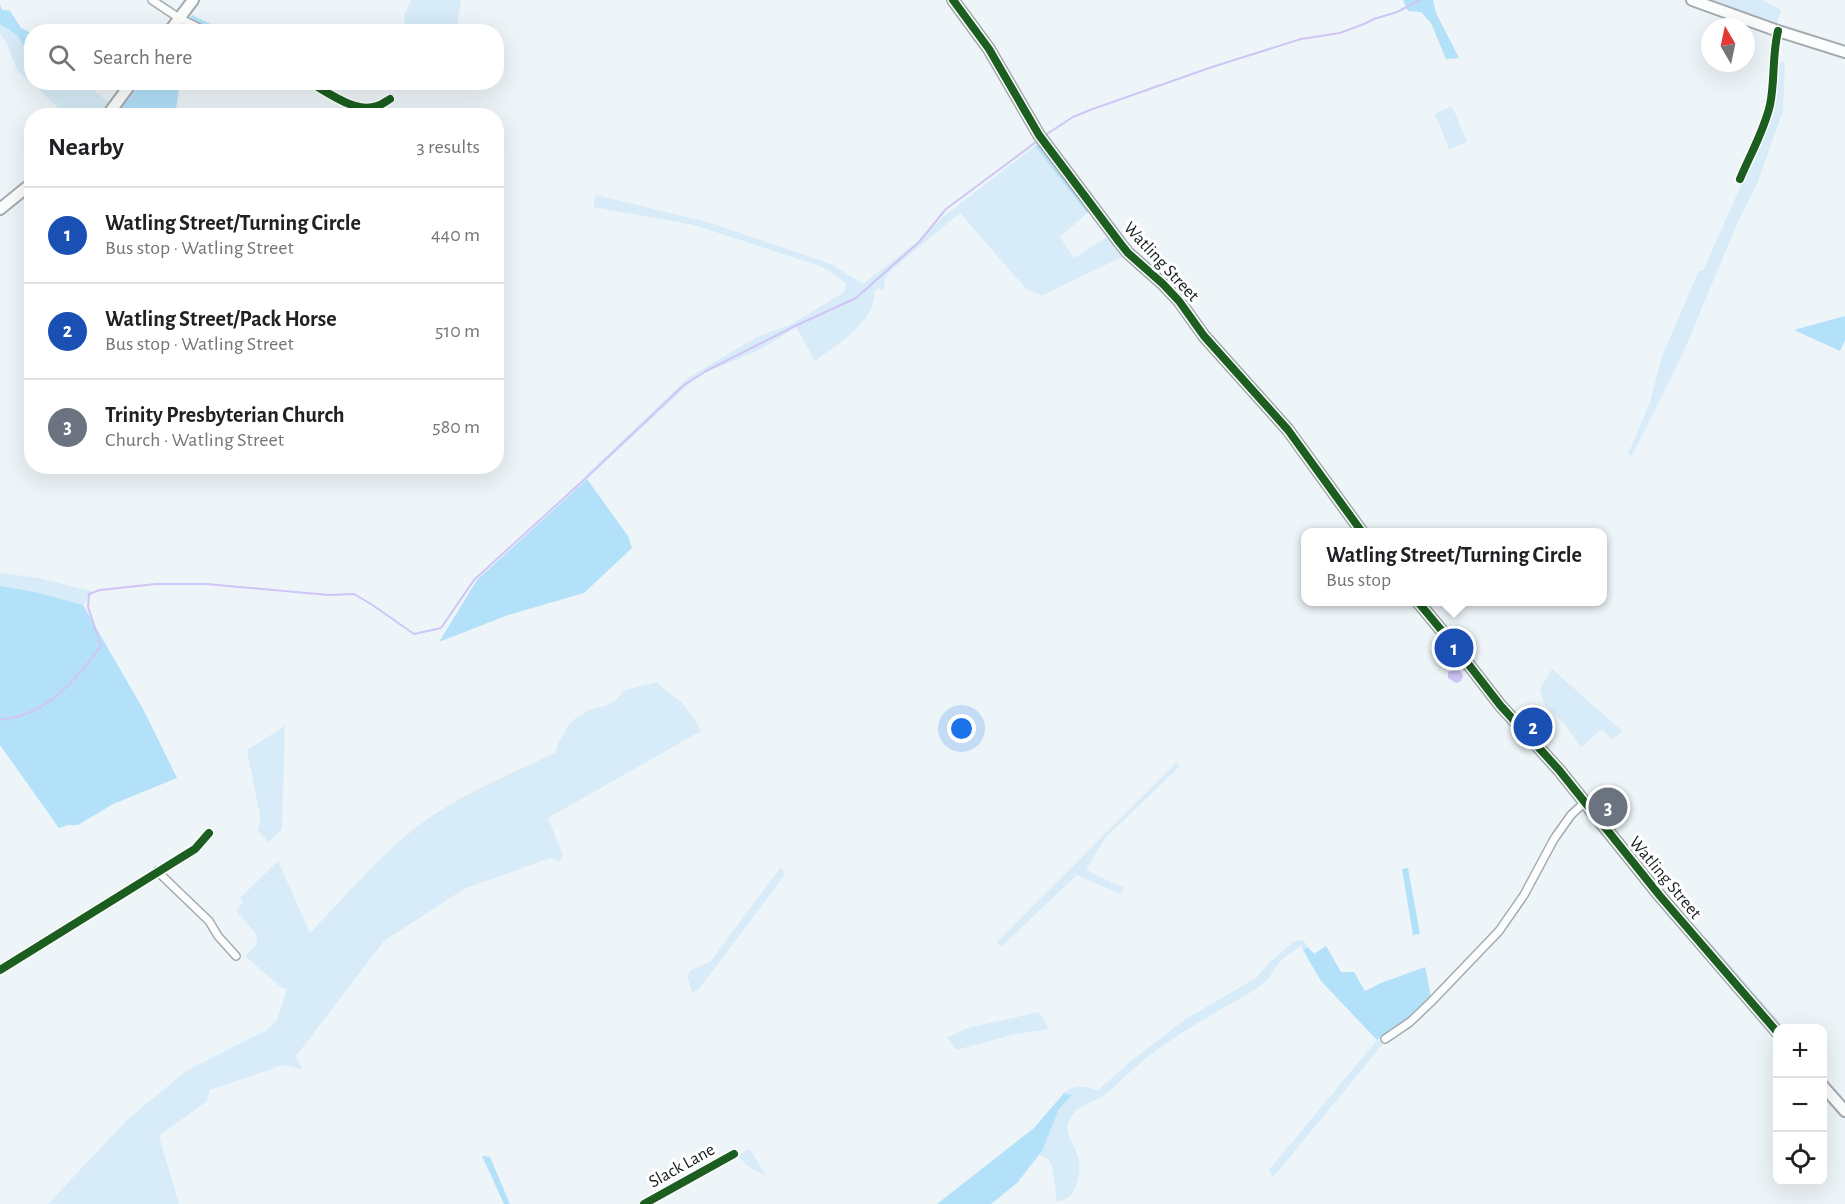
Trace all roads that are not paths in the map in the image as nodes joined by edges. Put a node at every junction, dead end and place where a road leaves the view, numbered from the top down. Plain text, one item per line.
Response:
1 (152, 0) edge
2 (193, 0) edge
3 (953, 0) edge
4 (1692, 0) edge
5 (179, 18) junction
6 (175, 24) edge
7 (191, 24) edge
8 (1778, 31) junction
9 (1845, 52) edge
10 (126, 90) edge
11 (324, 90) edge
12 (390, 99) dead end
13 (113, 108) edge
14 (365, 108) edge
15 (365, 108) edge
16 (1740, 179) dead end
17 (24, 190) edge
18 (0, 209) edge
19 (1359, 528) edge
20 (1421, 606) edge
21 (1584, 803) junction
22 (209, 833) dead end
23 (157, 872) junction
24 (236, 956) dead end
25 (0, 970) edge
26 (1773, 1027) edge
27 (1385, 1039) dead end
28 (1827, 1091) edge
29 (1845, 1111) edge
30 (734, 1154) dead end
31 (644, 1204) edge

1 - 5 street
2 - 5 street
3 - 19 street, Watling Street
4 - 8 street
5 - 6 street
5 - 7 street
8 - 9 street
8 - 16 street
10 - 13 street
11 - 14 street
12 - 15 street
17 - 18 street
20 - 21 street, Watling Street
21 - 26 street, Watling Street
21 - 27 street
22 - 23 street
23 - 24 street
23 - 25 street
28 - 29 street
30 - 31 street, Slack Lane

